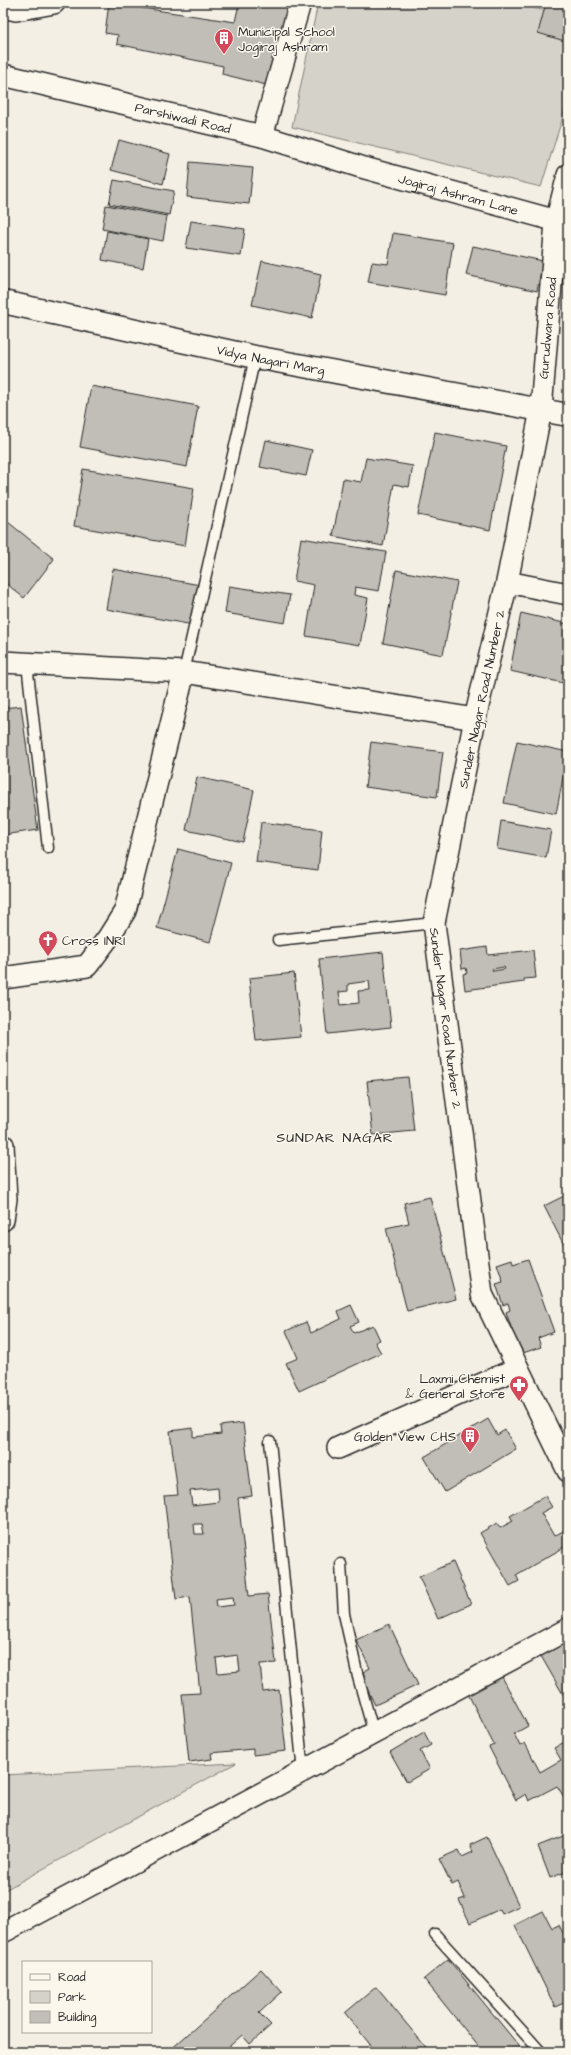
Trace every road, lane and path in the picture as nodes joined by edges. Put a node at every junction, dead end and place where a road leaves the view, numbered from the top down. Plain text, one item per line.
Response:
1 (54, 3) edge
2 (300, 3) edge
3 (3, 7) edge
4 (3, 75) edge
5 (262, 136) junction
6 (361, 167) joint
7 (568, 175) edge
8 (562, 223) edge
9 (3, 302) edge
10 (255, 357) junction
11 (541, 410) junction
12 (568, 415) edge
13 (507, 582) junction
14 (568, 594) edge
15 (3, 662) edge
16 (27, 664) junction
17 (184, 672) junction
18 (475, 719) junction
19 (48, 848) dead end
20 (434, 923) junction
21 (278, 940) dead end
22 (3, 978) edge
23 (3, 1145) edge
24 (3, 1220) edge
25 (518, 1368) junction
26 (270, 1441) dead end
27 (338, 1448) dead end
28 (568, 1471) edge
29 (341, 1564) dead end
30 (568, 1629) edge
31 (374, 1734) junction
32 (303, 1772) junction
33 (3, 1932) edge
34 (435, 1934) dead end
35 (541, 2052) edge

1 - 3 street
2 - 5 street
4 - 5 street, Parshiwadi Road
5 - 6 street, Parshiwadi Road
6 - 8 street, Jogiraj Ashram Lane
7 - 8 street, Gurudwara Road
8 - 11 street, Gurudwara Road
9 - 10 main road, Vidya Nagari Marg
10 - 11 main road, Vidya Nagari Marg
10 - 17 lane
11 - 12 main road, Vidya Nagari Marg
11 - 13 street, Sunder Nagar Road Number 2
13 - 14 street
13 - 18 street, Sunder Nagar Road Number 2
15 - 16 street
16 - 17 street
16 - 19 lane
17 - 18 street
17 - 22 street
18 - 20 street, Sunder Nagar Road Number 2
20 - 21 lane
20 - 25 street, Sunder Nagar Road Number 2
23 - 24 street
25 - 27 street
25 - 28 street, Sunder Nagar Road Number 2
26 - 32 lane
29 - 31 lane
30 - 31 street
31 - 32 street
32 - 33 street
34 - 35 lane

